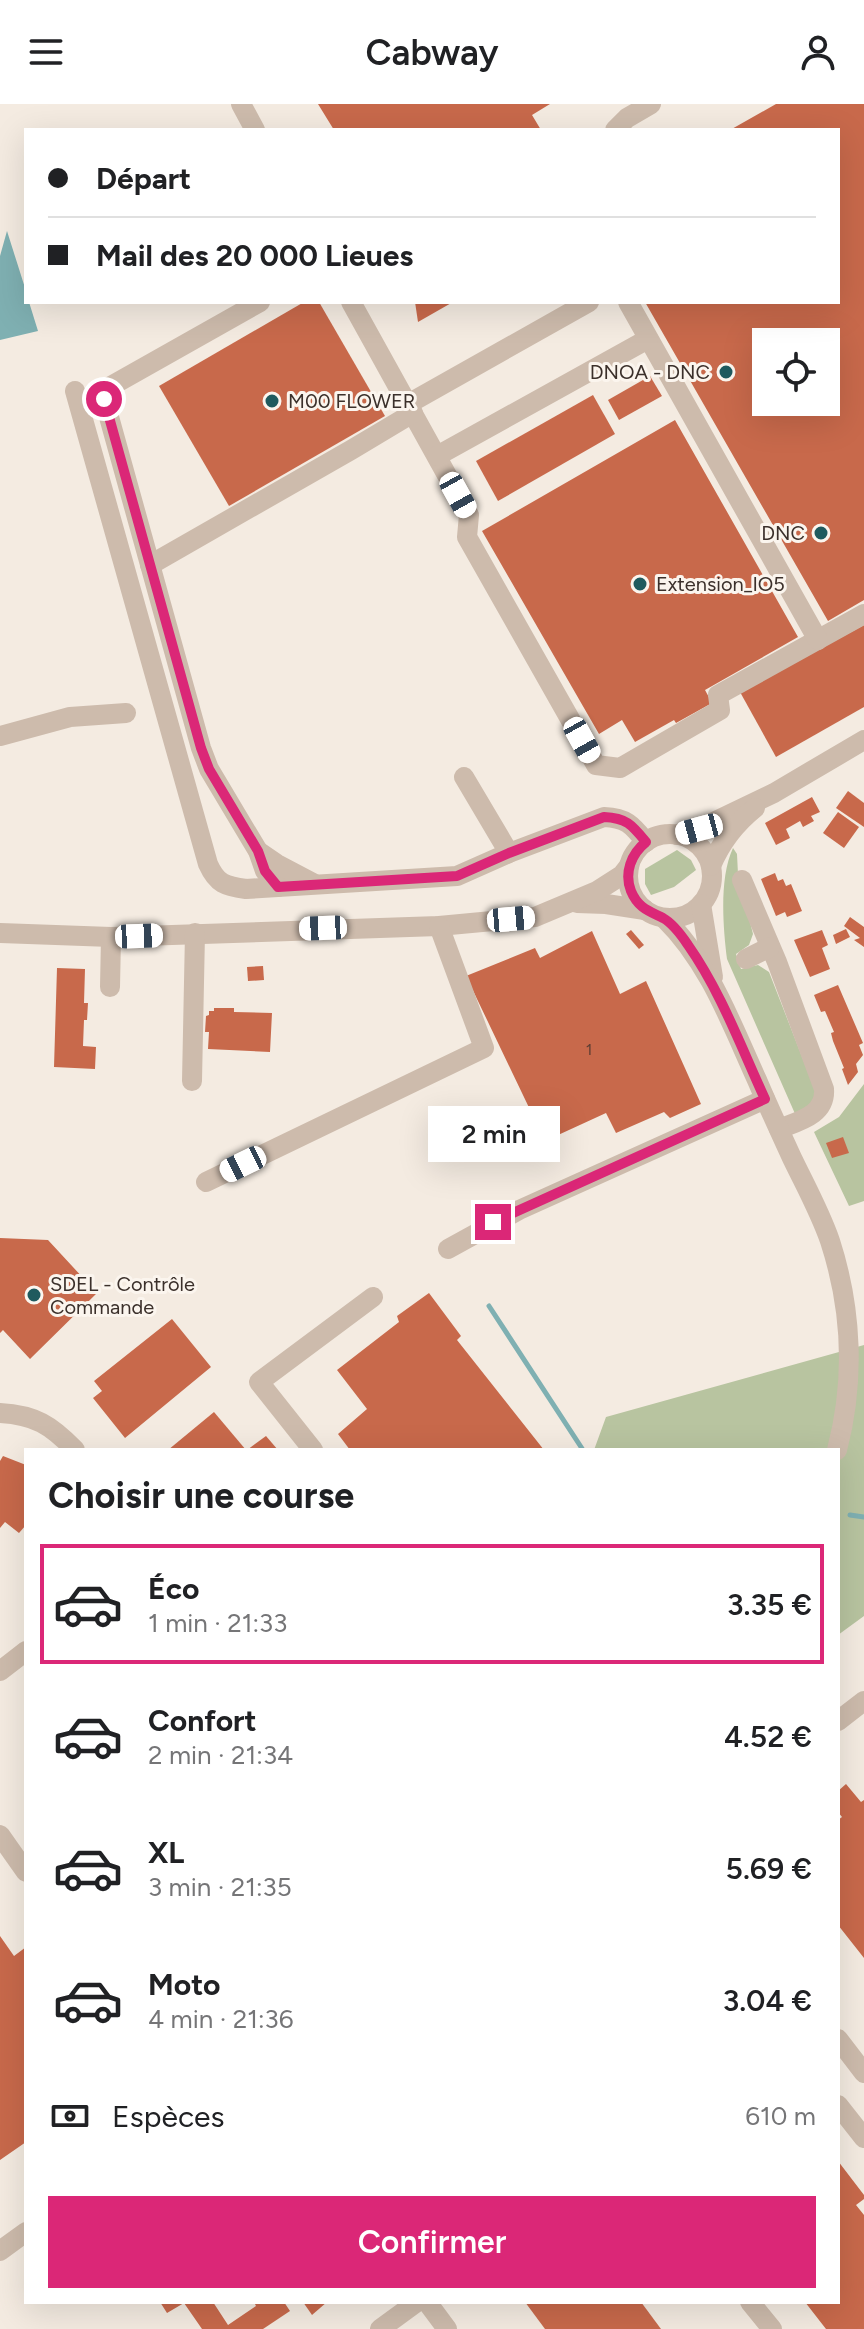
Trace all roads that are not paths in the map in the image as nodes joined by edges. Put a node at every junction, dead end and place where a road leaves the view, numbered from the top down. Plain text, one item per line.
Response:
1 (241, 104) edge
2 (651, 104) edge
3 (254, 128) edge
4 (617, 128) edge
5 (256, 304) edge
6 (352, 304) edge
7 (586, 304) edge
8 (629, 304) edge
9 (648, 339) junction
10 (75, 391) dead end
11 (410, 408) junction
12 (437, 456) junction
13 (150, 565) junction
14 (864, 614) edge
15 (818, 640) junction
16 (126, 713) dead end
17 (0, 736) edge
18 (864, 740) edge
19 (464, 777) dead end
20 (774, 793) junction
21 (677, 835) junction
22 (646, 842) junction
23 (258, 851) junction
24 (509, 853) junction
25 (629, 866) junction
26 (711, 866) junction
27 (742, 880) dead end
28 (315, 884) junction
29 (278, 887) junction
30 (569, 903) junction
31 (701, 904) junction
32 (654, 914) junction
33 (439, 926) junction
34 (0, 933) edge
35 (195, 933) junction
36 (111, 937) junction
37 (770, 947) junction
38 (746, 959) dead end
39 (110, 987) dead end
40 (715, 989) junction
41 (192, 1081) dead end
42 (765, 1099) junction
43 (779, 1129) junction
44 (206, 1182) dead end
45 (448, 1249) dead end
46 (373, 1297) dead end
47 (854, 1307) edge
48 (0, 1413) edge
49 (73, 1448) edge
50 (311, 1448) edge
51 (837, 1448) edge
52 (24, 1653) edge
53 (0, 1671) edge
54 (864, 1701) edge
55 (840, 1719) edge
56 (0, 1835) edge
57 (24, 1869) edge
58 (840, 2042) edge
59 (864, 2073) edge
60 (840, 2108) edge
61 (864, 2138) edge
62 (24, 2233) edge
63 (0, 2251) edge
64 (414, 2304) edge
65 (428, 2304) edge
66 (752, 2304) edge
67 (380, 2329) edge
68 (447, 2329) edge
69 (772, 2329) edge

1 - 3 street
2 - 4 street
5 - 13 street
6 - 11 street
7 - 11 street
8 - 9 street
9 - 12 street
9 - 15 street
10 - 29 street
11 - 12 street
11 - 13 street
12 - 15 street
13 - 23 street
14 - 15 street
16 - 17 street
18 - 20 street
19 - 24 street
20 - 21 street
20 - 26 street
21 - 22 street
21 - 26 street
22 - 24 street
22 - 25 street
23 - 28 street
23 - 29 street
24 - 28 street
25 - 30 street
25 - 32 street
26 - 31 street
27 - 37 street
28 - 29 street
30 - 32 street
30 - 33 street
31 - 32 street
31 - 40 street
32 - 40 street
33 - 35 street
33 - 44 street
34 - 36 street
35 - 36 street
35 - 41 street
36 - 39 street
37 - 38 street
37 - 43 street
40 - 42 street
42 - 43 street
42 - 45 street
43 - 47 street
46 - 50 street
47 - 51 street
48 - 49 street
52 - 53 street
54 - 55 street
56 - 57 street
58 - 59 street
60 - 61 street
62 - 63 street
64 - 67 street
65 - 68 street
66 - 69 street

